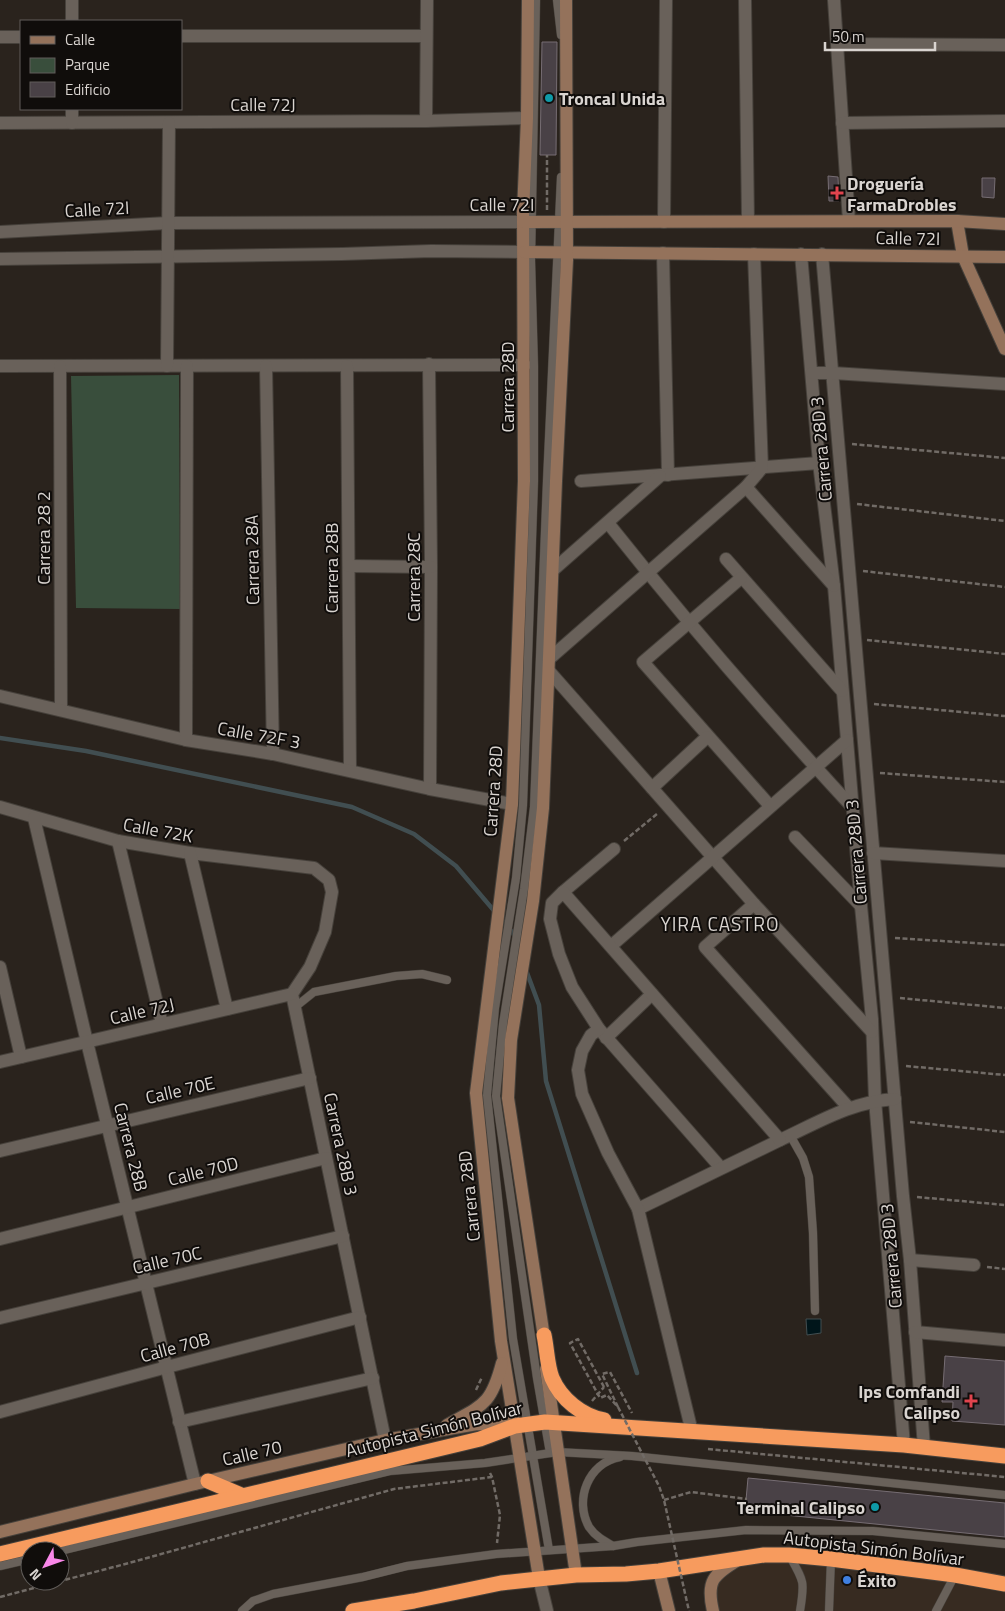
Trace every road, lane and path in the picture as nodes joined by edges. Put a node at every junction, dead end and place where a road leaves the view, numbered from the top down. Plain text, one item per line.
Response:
1 (72, 0) edge
2 (427, 0) edge
3 (528, 0) edge
4 (536, 0) edge
5 (557, 0) edge
6 (566, 0) edge
7 (666, 0) edge
8 (745, 0) edge
9 (834, 0) edge
10 (72, 20) edge
11 (182, 36) edge
12 (426, 36) junction
13 (0, 37) edge
14 (20, 37) edge
15 (838, 44) junction
16 (1005, 45) edge
17 (72, 110) edge
18 (527, 118) junction
19 (426, 121) junction
20 (1005, 121) edge
21 (0, 123) edge
22 (72, 123) junction
23 (169, 123) junction
24 (842, 123) junction
25 (547, 154) dead end
26 (547, 212) dead end
27 (748, 221) junction
28 (849, 221) junction
29 (957, 221) junction
30 (527, 222) junction
31 (563, 222) junction
32 (664, 222) junction
33 (168, 223) junction
34 (1005, 224) edge
35 (0, 232) edge
36 (528, 252) junction
37 (563, 252) junction
38 (663, 253) junction
39 (754, 254) junction
40 (802, 254) junction
41 (822, 254) junction
42 (963, 256) junction
43 (168, 257) junction
44 (1005, 257) edge
45 (0, 259) edge
46 (1005, 349) edge
47 (429, 364) junction
48 (525, 365) junction
49 (0, 366) edge
50 (60, 366) junction
51 (167, 366) junction
52 (187, 366) junction
53 (266, 366) junction
54 (347, 366) junction
55 (812, 373) junction
56 (833, 373) junction
57 (1005, 384) edge
58 (838, 443) junction
59 (1005, 458) edge
60 (819, 463) junction
61 (762, 468) junction
62 (664, 475) junction
63 (581, 481) dead end
64 (746, 486) junction
65 (844, 503) junction
66 (1005, 521) edge
67 (608, 523) junction
68 (726, 559) dead end
69 (349, 566) junction
70 (431, 567) junction
71 (849, 569) junction
72 (552, 571) junction
73 (648, 573) junction
74 (741, 578) junction
75 (834, 586) junction
76 (1005, 587) edge
77 (689, 622) junction
78 (855, 638) junction
79 (1005, 654) edge
80 (549, 665) junction
81 (842, 691) junction
82 (0, 696) edge
83 (860, 703) junction
84 (61, 710) junction
85 (1005, 716) edge
86 (707, 737) junction
87 (186, 740) junction
88 (846, 740) junction
89 (273, 754) junction
90 (814, 766) junction
91 (350, 770) junction
92 (866, 772) junction
93 (1005, 782) edge
94 (652, 788) junction
95 (430, 789) junction
96 (512, 804) junction
97 (668, 806) junction
98 (770, 806) junction
99 (0, 807) edge
100 (853, 808) junction
101 (34, 818) junction
102 (795, 837) dead end
103 (118, 841) junction
104 (614, 849) joint
105 (874, 852) junction
106 (190, 854) junction
107 (713, 857) junction
108 (1005, 862) edge
109 (563, 892) junction
110 (754, 904) junction
111 (861, 906) junction
112 (881, 937) junction
113 (1005, 945) edge
114 (612, 946) junction
115 (0, 967) edge
116 (447, 980) dead end
117 (292, 994) junction
118 (652, 994) junction
119 (886, 997) junction
120 (294, 1008) junction
121 (1005, 1008) edge
122 (227, 1009) junction
123 (888, 1017) junction
124 (872, 1019) junction
125 (162, 1024) junction
126 (872, 1032) junction
127 (603, 1033) junction
128 (87, 1042) junction
129 (21, 1057) junction
130 (0, 1062) edge
131 (892, 1064) junction
132 (1005, 1075) edge
133 (310, 1078) junction
134 (894, 1099) junction
135 (875, 1100) junction
136 (848, 1107) junction
137 (896, 1120) junction
138 (107, 1125) junction
139 (1005, 1132) edge
140 (785, 1138) junction
141 (0, 1151) edge
142 (326, 1158) junction
143 (721, 1168) junction
144 (903, 1196) junction
145 (1005, 1206) edge
146 (127, 1208) junction
147 (638, 1209) junction
148 (343, 1236) junction
149 (0, 1239) edge
150 (910, 1260) junction
151 (974, 1265) joint
152 (1005, 1269) edge
153 (146, 1283) junction
154 (816, 1311) dead end
155 (360, 1317) junction
156 (0, 1318) edge
157 (915, 1332) junction
158 (544, 1336) junction
159 (1005, 1340) edge
160 (502, 1341) junction
161 (166, 1367) junction
162 (484, 1374) dead end
163 (373, 1378) junction
164 (476, 1389) dead end
165 (623, 1398) dead end
166 (592, 1401) dead end
167 (618, 1407) junction
168 (0, 1412) edge
169 (179, 1422) junction
170 (549, 1422) junction
171 (521, 1425) junction
172 (439, 1430) junction
173 (692, 1432) junction
174 (636, 1434) junction
175 (385, 1440) junction
176 (643, 1442) dead end
177 (904, 1445) junction
178 (924, 1447) junction
179 (702, 1448) dead end
180 (554, 1452) junction
181 (534, 1456) junction
182 (632, 1456) junction
183 (1005, 1456) edge
184 (520, 1458) junction
185 (485, 1463) junction
186 (492, 1477) junction
187 (1005, 1477) edge
188 (202, 1483) junction
189 (241, 1495) junction
190 (1005, 1495) edge
191 (747, 1499) dead end
192 (664, 1500) junction
193 (0, 1532) edge
194 (1005, 1544) edge
195 (613, 1546) junction
196 (70, 1549) edge
197 (572, 1549) junction
198 (549, 1550) junction
199 (534, 1551) junction
200 (0, 1554) edge
201 (496, 1554) junction
202 (789, 1555) junction
203 (742, 1558) junction
204 (831, 1559) junction
205 (20, 1561) edge
206 (0, 1566) edge
207 (659, 1571) junction
208 (576, 1575) junction
209 (955, 1575) junction
210 (539, 1578) junction
211 (1005, 1584) edge
212 (0, 1597) edge
213 (414, 1606) edge
214 (360, 1610) edge
215 (242, 1611) edge
216 (547, 1611) edge
217 (669, 1611) edge
218 (689, 1611) edge
219 (713, 1611) edge
220 (800, 1611) edge
221 (829, 1611) edge
222 (936, 1611) edge

1 - 10 street
2 - 12 street
3 - 18 street, Carrera 28D
4 - 30 lane
5 - 31 lane
6 - 31 street
7 - 32 street
8 - 27 street
9 - 15 street
11 - 12 street
12 - 19 street
13 - 14 street
15 - 16 street
15 - 24 street
17 - 22 street
18 - 19 street, Calle 72J
18 - 30 street, Carrera 28D
19 - 23 street, Calle 72J
20 - 24 street
21 - 22 street, Calle 72J
22 - 23 street, Calle 72J
23 - 33 street
24 - 28 street
25 - 26 path
27 - 28 street, Calle 72I
27 - 32 street, Calle 72I
28 - 29 street, Calle 72I
29 - 34 street, Calle 72I
29 - 42 street
30 - 31 street, Calle 72I
30 - 33 street, Calle 72I
30 - 36 street, Carrera 28D
31 - 32 street, Calle 72I
31 - 37 street
33 - 35 street, Calle 72I
33 - 43 street
36 - 37 street, Calle 72I
36 - 43 street, Calle 72I
36 - 48 street, Carrera 28D
36 - 171 lane
37 - 38 street, Calle 72I
37 - 72 street
37 - 170 lane
38 - 39 street, Calle 72I
38 - 62 street
39 - 40 street, Calle 72I
39 - 61 street
40 - 41 street, Calle 72I
40 - 55 street, Carrera 28D 3
41 - 42 street, Calle 72I
41 - 56 street, Carrera 28D 3
42 - 44 street, Calle 72I
42 - 46 street
43 - 45 street, Calle 72I
43 - 51 street
47 - 48 street
47 - 54 street
47 - 70 street, Carrera 28C
48 - 96 street, Carrera 28D
49 - 50 street
50 - 51 street
50 - 84 street, Carrera 28 2
51 - 52 street
52 - 53 street
52 - 87 street
53 - 54 street
53 - 89 street, Carrera 28A
54 - 69 street, Carrera 28B
55 - 56 street
55 - 60 street, Carrera 28D 3
56 - 57 street
56 - 58 street, Carrera 28D 3
58 - 59 path
58 - 65 street, Carrera 28D 3
60 - 61 street
60 - 75 street, Carrera 28D 3
61 - 62 street
61 - 64 street
62 - 63 street
62 - 67 street
64 - 73 street
64 - 75 street
65 - 66 path
65 - 71 street, Carrera 28D 3
67 - 72 street
67 - 73 street
68 - 74 street
69 - 70 street
69 - 91 street, Carrera 28B
70 - 95 street, Carrera 28C
71 - 76 path
71 - 78 street, Carrera 28D 3
72 - 80 street
73 - 77 street
73 - 80 street
74 - 77 street
74 - 81 street
75 - 81 street, Carrera 28D 3
77 - 86 street
77 - 90 street
78 - 79 path
78 - 83 street, Carrera 28D 3
80 - 94 street
80 - 158 street
81 - 88 street, Carrera 28D 3
82 - 84 street, Calle 72F 3
83 - 85 path
83 - 92 street, Carrera 28D 3
84 - 87 street, Calle 72F 3
86 - 94 street
86 - 98 street
87 - 89 street, Calle 72F 3
88 - 90 street
88 - 100 street, Carrera 28D 3
89 - 91 street, Calle 72F 3
90 - 98 street
90 - 100 street
91 - 95 street, Calle 72F 3
92 - 93 path
92 - 105 street, Carrera 28D 3
94 - 97 street
95 - 96 street, Calle 72F 3
96 - 160 street, Carrera 28D
97 - 104 path
97 - 107 street
98 - 107 street
99 - 101 street, Calle 72K
100 - 111 street, Carrera 28D 3
101 - 103 street, Calle 72K
101 - 128 street, Carrera 28B
102 - 111 street
103 - 106 street, Calle 72K
103 - 125 street
104 - 109 street
105 - 108 street
105 - 112 street, Carrera 28D 3
106 - 117 street, Calle 72K
106 - 122 street
107 - 110 street
107 - 114 street
109 - 114 street
109 - 127 street
110 - 126 street
110 - 136 street
111 - 124 street, Carrera 28D 3
112 - 113 path
112 - 119 street, Carrera 28D 3
114 - 118 street
115 - 129 street
116 - 120 lane
117 - 120 street, Carrera 28B 3
117 - 122 street, Calle 72J
118 - 127 street
118 - 140 street
119 - 121 path
119 - 123 street, Carrera 28D 3
120 - 133 street, Carrera 28B 3
122 - 125 street, Calle 72J
123 - 124 street
123 - 131 street, Carrera 28D 3
124 - 126 street, Carrera 28D 3
125 - 128 street, Calle 72J
126 - 135 street, Carrera 28D 3
127 - 143 street
127 - 147 street
128 - 129 street, Calle 72J
128 - 138 street, Carrera 28B
129 - 130 street, Calle 72J
131 - 132 path
131 - 134 street, Carrera 28D 3
133 - 138 street, Calle 70E
133 - 142 street, Carrera 28B 3
134 - 135 street
134 - 137 street, Carrera 28D 3
135 - 136 street
135 - 177 street, Carrera 28D 3
136 - 140 street
137 - 139 path
137 - 144 street, Carrera 28D 3
138 - 141 street, Calle 70E
138 - 146 street, Carrera 28B
140 - 143 street
140 - 154 lane
142 - 146 street, Calle 70D
142 - 148 street, Carrera 28B 3
143 - 147 street
144 - 145 path
144 - 150 street, Carrera 28D 3
146 - 149 street, Calle 70D
146 - 153 street, Carrera 28B
147 - 173 street
148 - 153 street, Calle 70C
148 - 155 street, Carrera 28B 3
150 - 151 street
150 - 157 street, Carrera 28D 3
151 - 152 path
153 - 156 street, Calle 70C
153 - 161 street, Carrera 28B
155 - 161 street, Calle 70B
155 - 163 street, Carrera 28B 3
157 - 159 street
157 - 178 street, Carrera 28D 3
158 - 170 street
158 - 174 highway
160 - 171 street, Carrera 28D
160 - 172 street
161 - 168 street, Calle 70B
161 - 169 street, Carrera 28B
162 - 164 path
163 - 169 street
163 - 175 street, Carrera 28B 3
165 - 167 path
166 - 167 path, bridge
167 - 192 path, bridge
169 - 188 street, Carrera 28B
170 - 171 highway, Autopista Simón Bolívar
170 - 174 highway, Autopista Simón Bolívar
170 - 180 street
171 - 172 street, Calle 70
171 - 181 lane
171 - 184 street, Carrera 28D
171 - 189 highway, Autopista Simón Bolívar
172 - 175 street, Calle 70
173 - 174 highway, Autopista Simón Bolívar
173 - 177 highway, Autopista Simón Bolívar
174 - 176 path
175 - 188 street, Calle 70
177 - 178 highway, Autopista Simón Bolívar
178 - 183 highway, Autopista Simón Bolívar
179 - 187 path
180 - 181 lane
180 - 182 lane
180 - 197 street
181 - 184 lane
181 - 198 lane
182 - 190 lane
182 - 195 lane
184 - 185 lane
184 - 199 street, Carrera 28D
185 - 186 path
185 - 196 lane
186 - 201 path
186 - 212 path
188 - 189 highway
188 - 193 street, Calle 70
189 - 200 highway, Autopista Simón Bolívar
191 - 192 path
192 - 218 path, bridge
194 - 195 lane
195 - 197 lane
197 - 198 lane
197 - 208 street
198 - 199 lane
199 - 201 lane
199 - 210 street, Carrera 28D
201 - 215 lane
202 - 203 highway, Autopista Simón Bolívar
202 - 204 highway, Autopista Simón Bolívar
202 - 220 lane
203 - 207 highway, Autopista Simón Bolívar
203 - 219 street
204 - 209 highway, Autopista Simón Bolívar
204 - 221 lane
205 - 206 lane
207 - 208 highway, Autopista Simón Bolívar
207 - 217 street
208 - 210 highway, Autopista Simón Bolívar
209 - 211 highway, Autopista Simón Bolívar
209 - 222 lane
210 - 213 highway, Autopista Simón Bolívar
210 - 216 street
213 - 214 highway, Autopista Simón Bolívar

